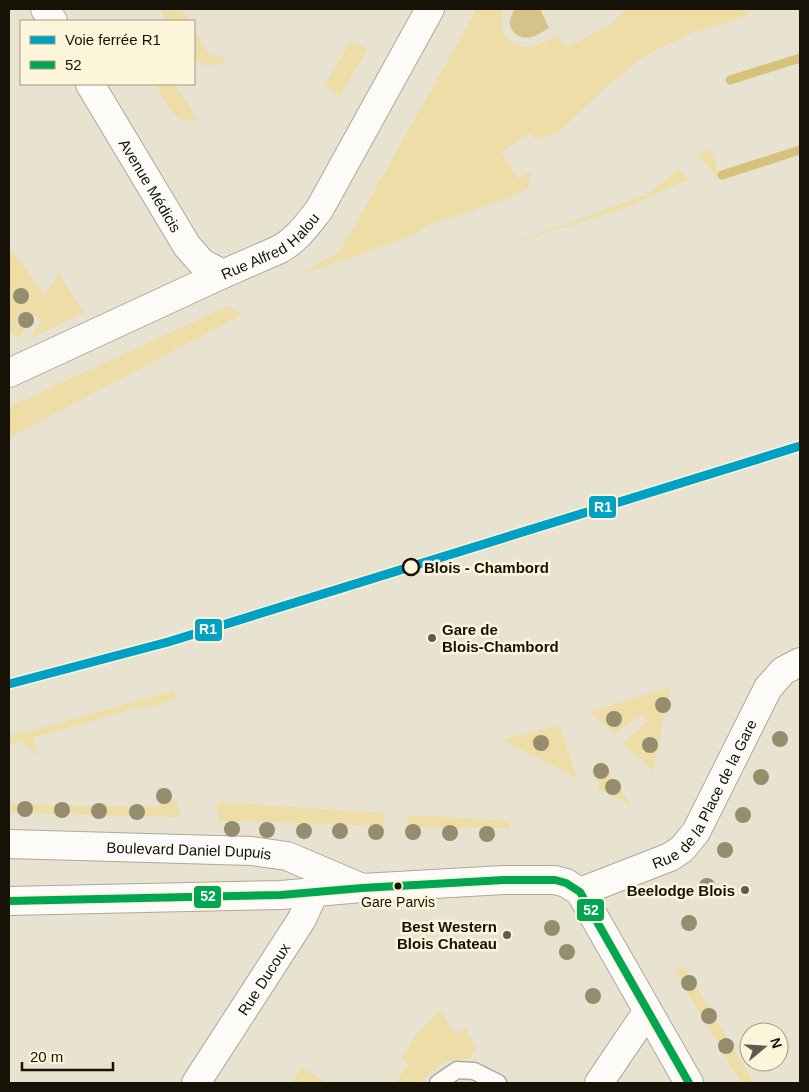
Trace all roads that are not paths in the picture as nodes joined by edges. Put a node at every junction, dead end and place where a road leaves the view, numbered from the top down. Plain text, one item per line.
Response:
1 (45, 9) edge
2 (430, 9) edge
3 (52, 20) edge
4 (91, 85) edge
5 (223, 274) junction
6 (9, 373) edge
7 (800, 662) edge
8 (9, 844) edge
9 (319, 882) junction
10 (580, 892) junction
11 (9, 901) edge
12 (648, 1012) junction
13 (196, 1083) edge
14 (438, 1083) edge
15 (498, 1083) edge
16 (599, 1083) edge
17 (689, 1083) edge

1 - 3 street
2 - 5 street, Rue Alfred Halou
4 - 5 street, Avenue Médicis
5 - 6 street, Rue Alfred Halou
7 - 10 street, Rue de la Place de la Gare
8 - 9 street, Boulevard Daniel Dupuis
9 - 10 street, Boulevard Daniel Dupuis
9 - 11 street
9 - 13 street, Rue Ducoux
10 - 12 street
12 - 16 street
12 - 17 street
14 - 15 lane

